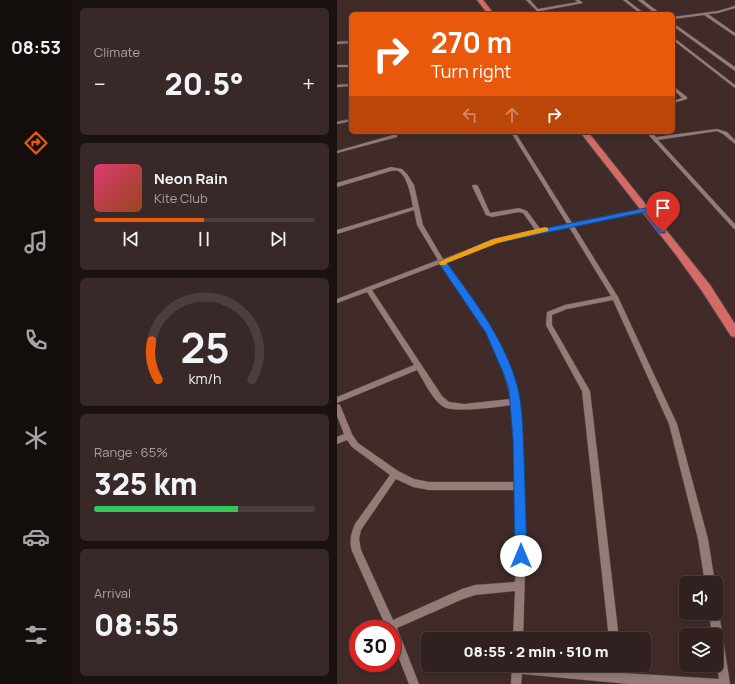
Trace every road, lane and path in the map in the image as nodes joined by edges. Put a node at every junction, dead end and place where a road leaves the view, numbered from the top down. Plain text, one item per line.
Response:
1 (480, 0) edge
2 (527, 0) edge
3 (577, 0) edge
4 (625, 0) edge
5 (640, 0) edge
6 (735, 7) edge
7 (538, 10) joint
8 (489, 12) edge
9 (640, 12) edge
10 (656, 12) edge
11 (704, 14) junction
12 (675, 18) edge
13 (675, 25) edge
14 (735, 35) edge
15 (675, 40) edge
16 (349, 42) edge
17 (337, 43) edge
18 (337, 66) edge
19 (349, 66) edge
20 (734, 68) edge
21 (349, 85) edge
22 (337, 86) edge
23 (735, 88) edge
24 (675, 89) edge
25 (675, 101) edge
26 (349, 120) edge
27 (337, 123) edge
28 (395, 134) edge
29 (514, 134) edge
30 (586, 134) edge
31 (651, 134) edge
32 (655, 139) junction
33 (735, 143) edge
34 (337, 152) edge
35 (337, 185) edge
36 (475, 186) dead end
37 (416, 208) junction
38 (646, 210) junction
39 (569, 225) junction
40 (735, 227) edge
41 (539, 231) junction
42 (337, 232) edge
43 (442, 262) junction
44 (368, 289) junction
45 (615, 297) junction
46 (337, 300) edge
47 (735, 333) edge
48 (419, 366) junction
49 (337, 400) edge
50 (516, 402) junction
51 (337, 407) edge
52 (349, 436) junction
53 (337, 441) edge
54 (395, 474) junction
55 (519, 486) junction
56 (709, 576) edge
57 (520, 586) junction
58 (388, 620) edge
59 (715, 620) edge
60 (401, 621) edge
61 (518, 632) edge
62 (613, 632) edge
63 (401, 651) edge
64 (517, 672) edge
65 (563, 672) edge
66 (617, 672) edge
67 (618, 678) junction
68 (414, 684) edge
69 (516, 684) edge
70 (718, 684) edge
71 (725, 684) edge

1 - 8 highway
2 - 7 street
3 - 7 street
4 - 9 street
5 - 10 street
6 - 11 street
11 - 12 street
11 - 14 street
13 - 20 street
15 - 23 street
16 - 17 street
18 - 19 street
21 - 22 street
24 - 25 street
26 - 27 street
28 - 34 street
29 - 39 street
30 - 38 highway
31 - 32 street
32 - 33 street
32 - 40 street
35 - 37 street
36 - 41 street
37 - 42 street
37 - 43 street
38 - 39 street
38 - 47 highway
39 - 41 street
39 - 45 street
41 - 43 street
43 - 44 street
43 - 50 street
44 - 46 street
44 - 48 street
45 - 56 street
45 - 62 street
48 - 49 street
48 - 50 street
50 - 55 street
51 - 52 street
52 - 53 street
52 - 54 street
54 - 55 street
54 - 58 street
55 - 57 street
57 - 60 street
57 - 61 street
59 - 71 street
63 - 68 street
64 - 69 street
65 - 67 street
66 - 67 street
67 - 70 street

